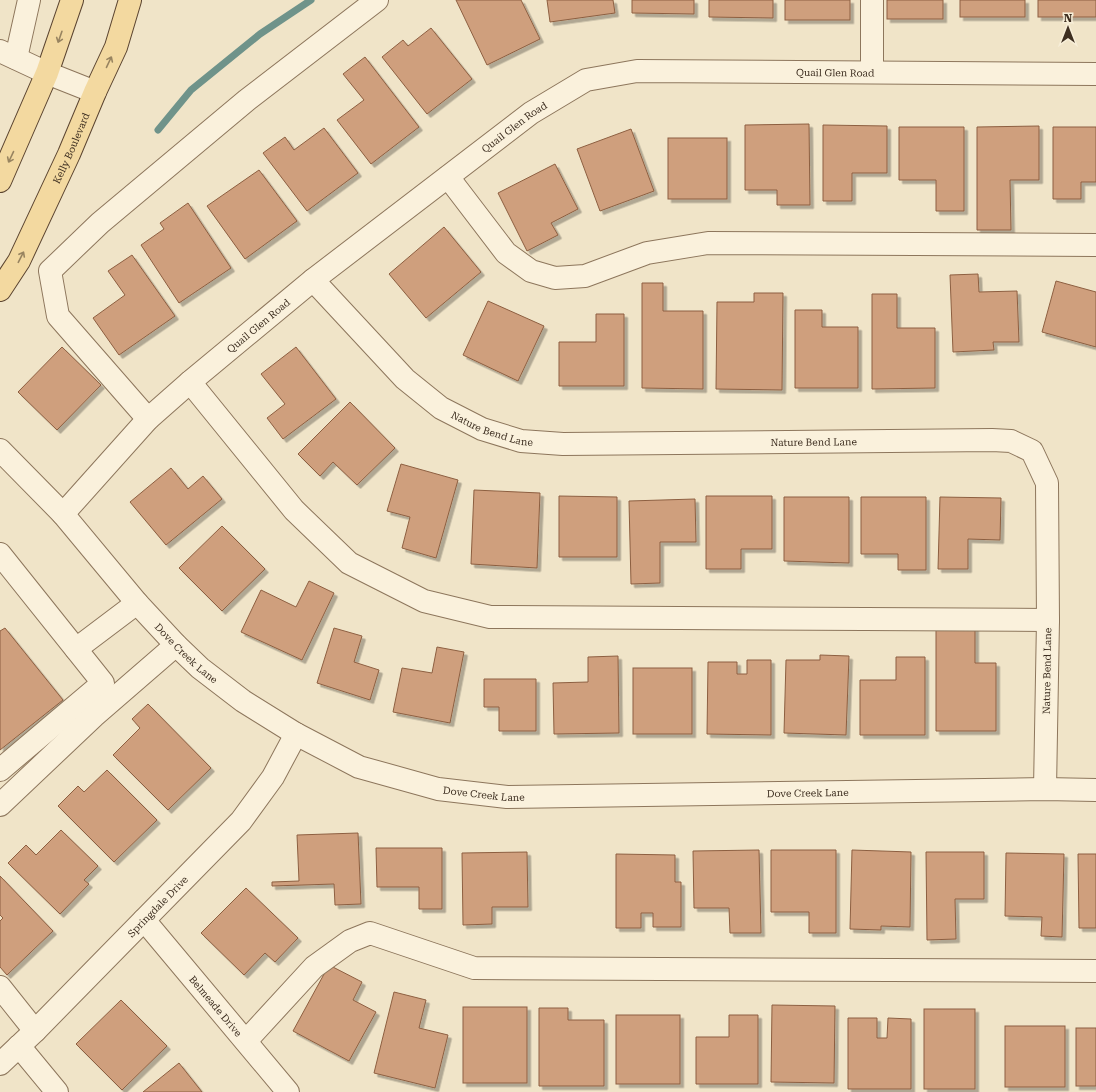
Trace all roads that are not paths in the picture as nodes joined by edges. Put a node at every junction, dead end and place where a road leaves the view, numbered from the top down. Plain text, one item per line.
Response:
1 (29, 0) edge
2 (72, 0) edge
3 (130, 0) edge
4 (377, 0) edge
5 (872, 0) edge
6 (8, 54) edge
7 (872, 72) junction
8 (48, 73) junction
9 (1096, 74) edge
10 (95, 92) junction
11 (448, 177) junction
12 (0, 181) edge
13 (1096, 245) edge
14 (313, 280) junction
15 (0, 290) edge
16 (190, 382) junction
17 (148, 419) junction
18 (4, 464) edge
19 (63, 514) junction
20 (0, 554) edge
21 (137, 603) junction
22 (1048, 620) junction
23 (176, 645) junction
24 (76, 649) junction
25 (296, 734) junction
26 (0, 770) edge
27 (1045, 788) junction
28 (1096, 790) edge
29 (0, 805) edge
30 (144, 920) junction
31 (1096, 971) edge
32 (0, 987) edge
33 (27, 1038) junction
34 (246, 1041) junction
35 (0, 1064) edge
36 (57, 1092) edge
37 (288, 1092) edge

1 - 6 street
2 -> 8 main road
10 -> 3 main road, Kelly Boulevard
4 - 17 street
5 - 7 street
6 - 8 street
7 - 9 street, Quail Glen Road
7 - 11 street, Quail Glen Road
8 - 10 street
8 -> 12 main road
15 -> 10 main road, Kelly Boulevard
11 - 13 street
11 - 14 street, Quail Glen Road
14 - 16 street, Quail Glen Road
14 - 22 street, Nature Bend Lane
16 - 17 street, Quail Glen Road
16 - 22 street
17 - 19 street, Quail Glen Road
18 - 19 street, Dove Creek Lane
19 - 21 street, Dove Creek Lane
20 - 24 street
21 - 23 street, Dove Creek Lane
21 - 24 street
22 - 27 street, Nature Bend Lane
23 - 25 street, Dove Creek Lane
23 - 29 street
24 - 26 street
25 - 27 street, Dove Creek Lane
25 - 30 street, Springdale Drive
27 - 28 street, Dove Creek Lane
30 - 33 street, Springdale Drive
30 - 34 street, Belmeade Drive
31 - 34 street
32 - 33 street
33 - 35 street, Springdale Drive
33 - 36 street
34 - 37 street, Belmeade Drive

